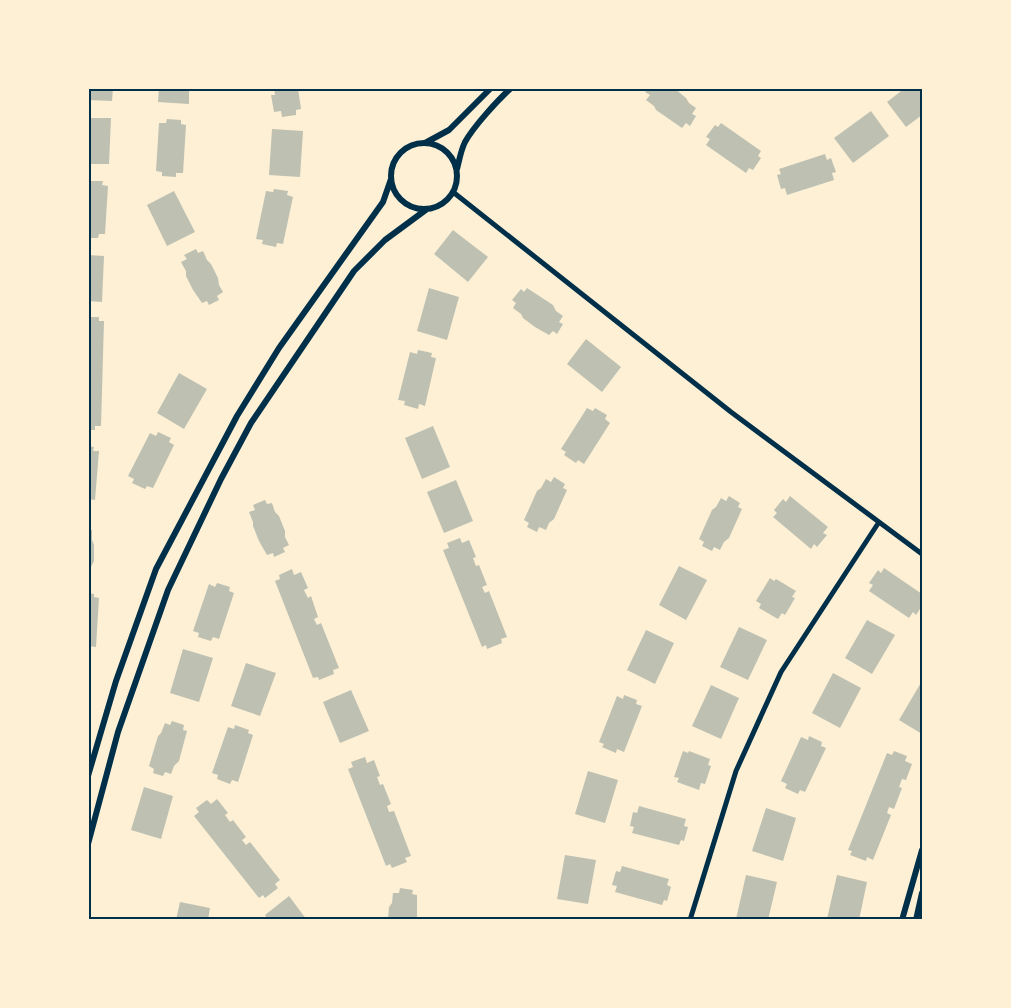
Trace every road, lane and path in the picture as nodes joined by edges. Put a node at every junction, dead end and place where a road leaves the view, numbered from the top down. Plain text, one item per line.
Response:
1 (491, 88) edge
2 (511, 88) edge
3 (424, 143) junction
4 (456, 170) junction
5 (391, 179) junction
6 (453, 192) junction
7 (427, 209) junction
8 (879, 522) junction
9 (922, 554) edge
10 (88, 776) edge
11 (88, 844) edge
12 (922, 850) edge
13 (922, 893) edge
14 (690, 920) edge
15 (902, 920) edge
16 (916, 920) edge

1 - 3 street
2 - 4 street
3 - 4 street
3 - 5 street
4 - 6 street
5 - 7 street
5 - 10 street
6 - 7 street
6 - 8 street
7 - 11 street
8 - 9 street
8 - 14 street
12 - 15 street
13 - 16 street

